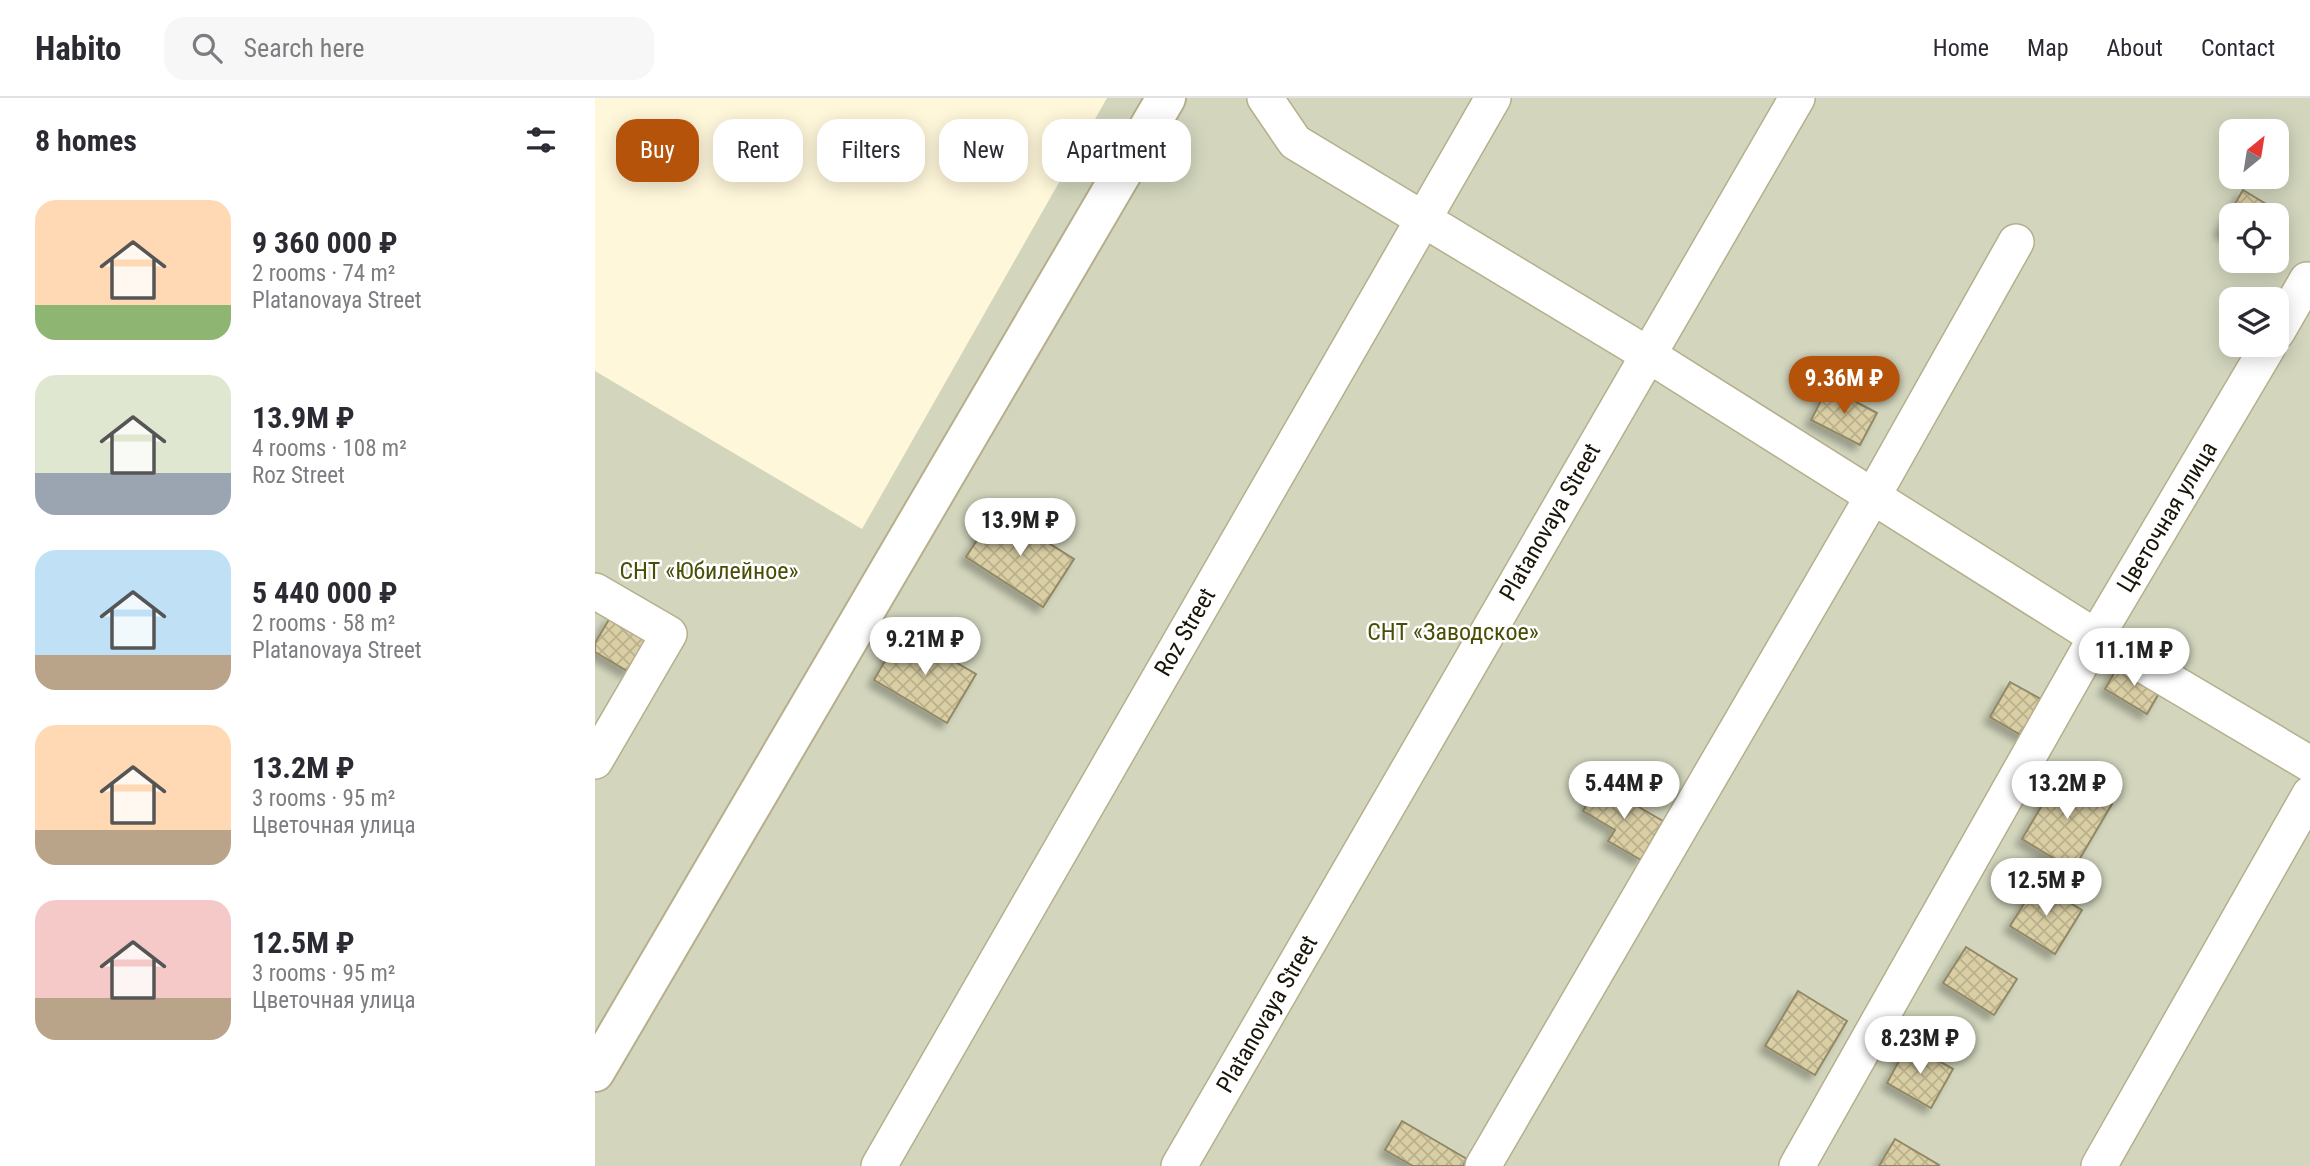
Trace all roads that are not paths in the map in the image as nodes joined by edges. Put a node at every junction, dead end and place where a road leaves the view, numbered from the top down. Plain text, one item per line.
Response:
1 (1166, 98) edge
2 (1265, 98) edge
3 (1493, 98) edge
4 (1797, 98) edge
5 (1422, 219) junction
6 (2016, 242) dead end
7 (2307, 280) dead end
8 (2289, 311) edge
9 (1647, 354) junction
10 (2262, 357) edge
11 (1873, 495) junction
12 (595, 591) edge
13 (2096, 637) junction
14 (595, 761) edge
15 (2310, 764) edge
16 (2310, 794) edge
17 (595, 1072) edge
18 (879, 1166) edge
19 (1179, 1166) edge
20 (1483, 1166) edge
21 (1797, 1166) edge
22 (2099, 1166) edge

1 - 17 street
2 - 5 street
3 - 5 street, Roz Street
4 - 9 street, Platanovaya Street
5 - 9 street
5 - 18 street, Roz Street
6 - 11 street
7 - 8 street
9 - 11 street
9 - 19 street, Platanovaya Street
10 - 13 street, Цветочная улица
11 - 13 street
11 - 20 street
12 - 14 street
13 - 15 street
13 - 21 street, Цветочная улица
16 - 22 street

